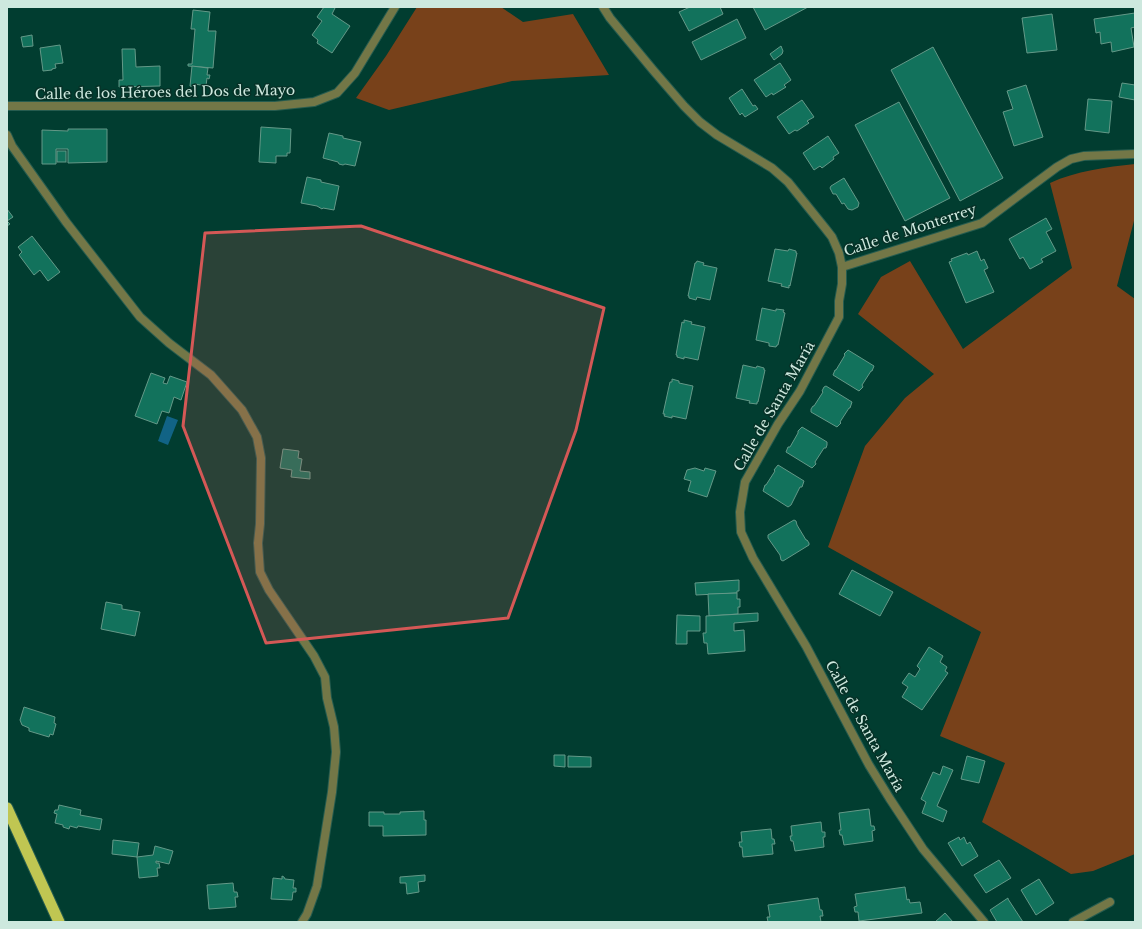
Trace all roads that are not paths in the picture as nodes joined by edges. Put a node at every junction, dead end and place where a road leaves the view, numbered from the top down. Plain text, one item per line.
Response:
1 (395, 7) edge
2 (603, 7) edge
3 (7, 106) edge
4 (7, 135) edge
5 (1135, 153) edge
6 (842, 267) junction
7 (7, 808) edge
8 (1110, 902) dead end
9 (59, 922) edge
10 (302, 922) edge
11 (984, 922) edge
12 (1073, 922) edge

1 - 3 street, Calle de los Héroes del Dos de Mayo
2 - 6 street, Calle de Santa María
4 - 10 street
5 - 6 street, Calle de Monterrey
6 - 11 street, Calle de Santa María
7 - 9 highway
8 - 12 street

